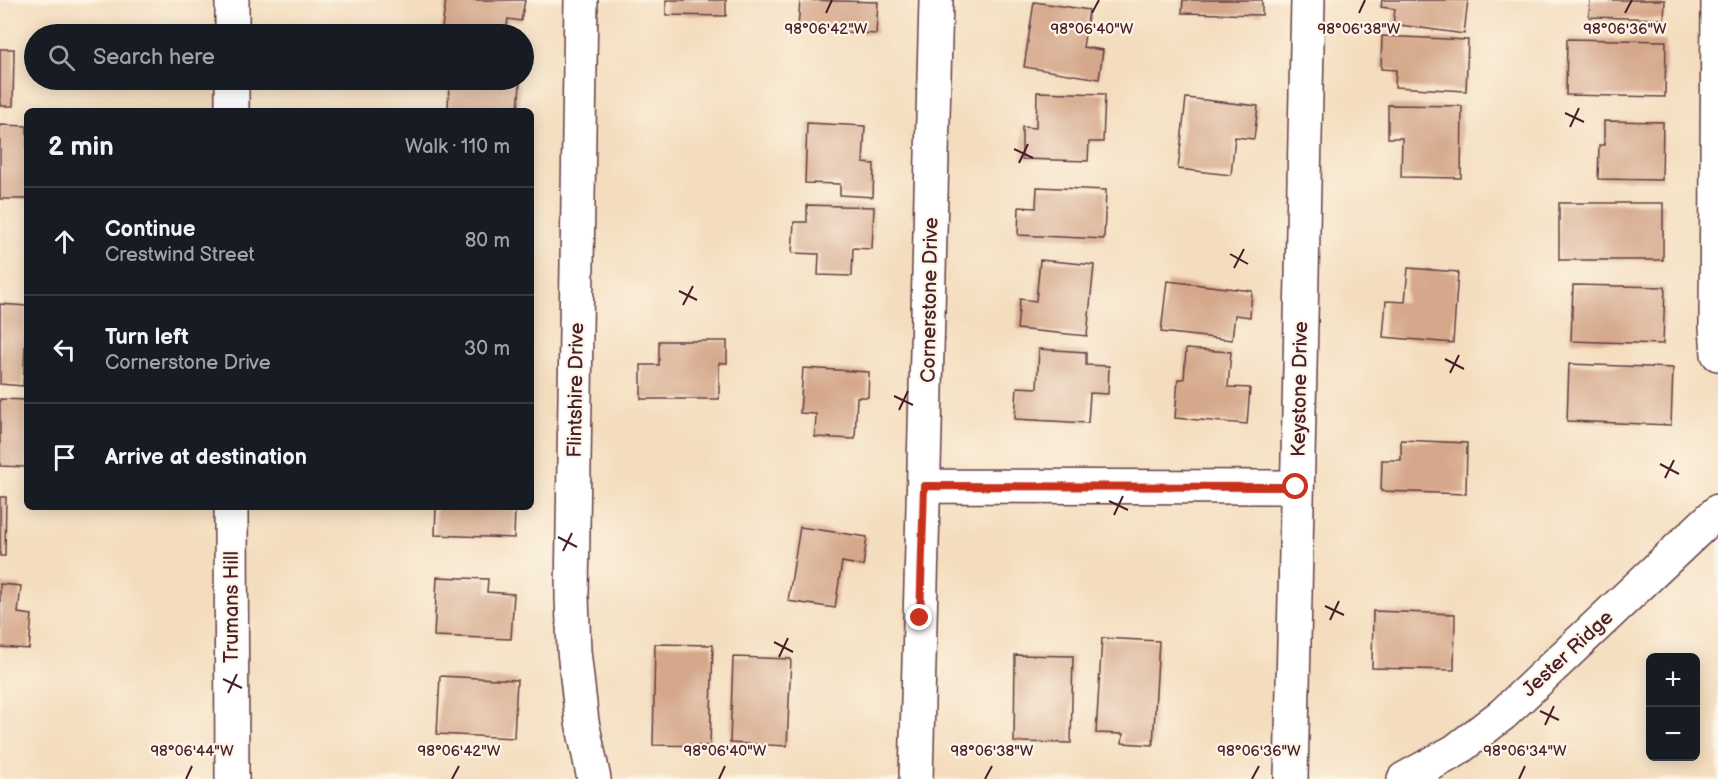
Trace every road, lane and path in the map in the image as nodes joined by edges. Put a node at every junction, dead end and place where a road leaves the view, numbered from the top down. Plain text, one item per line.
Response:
1 (232, 0) edge
2 (581, 0) edge
3 (936, 0) edge
4 (1308, 0) edge
5 (1718, 0) edge
6 (232, 24) edge
7 (232, 90) edge
8 (232, 108) edge
9 (1718, 354) edge
10 (924, 486) junction
11 (1296, 487) junction
12 (231, 510) edge
13 (1718, 511) edge
14 (232, 779) edge
15 (594, 779) edge
16 (916, 779) edge
17 (1291, 779) edge
18 (1404, 779) edge

1 - 6 street
2 - 15 street, Flintshire Drive
3 - 10 street, Cornerstone Drive
4 - 11 street, Keystone Drive
5 - 9 street
7 - 8 street
10 - 11 street
10 - 16 street, Cornerstone Drive
11 - 17 street, Keystone Drive
12 - 14 street, Trumans Hill
13 - 18 street, Jester Ridge

